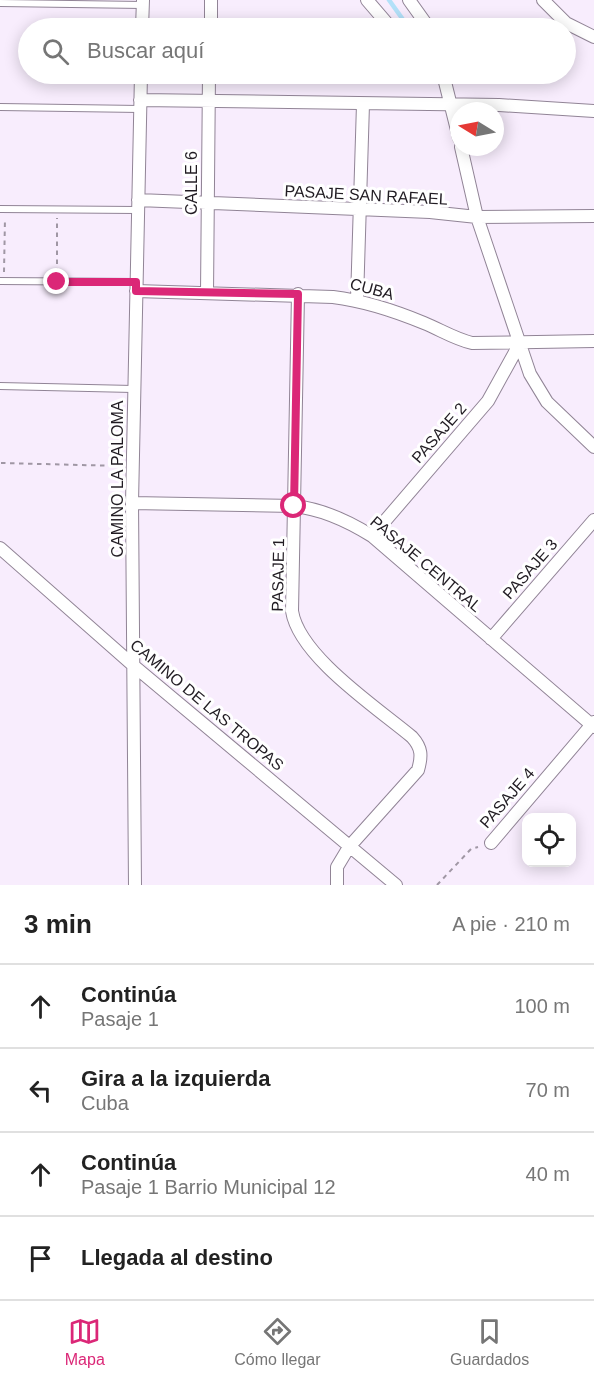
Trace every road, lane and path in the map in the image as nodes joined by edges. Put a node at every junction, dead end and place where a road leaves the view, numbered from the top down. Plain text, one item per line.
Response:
1 (211, 0) edge
2 (367, 0) edge
3 (409, 0) edge
4 (543, 0) edge
5 (0, 3) edge
6 (143, 3) edge
7 (142, 18) edge
8 (211, 18) edge
9 (382, 18) edge
10 (422, 18) edge
11 (562, 18) edge
12 (576, 28) edge
13 (594, 38) edge
14 (141, 84) edge
15 (209, 84) edge
16 (445, 84) edge
17 (208, 101) junction
18 (450, 102) edge
19 (363, 104) junction
20 (450, 104) edge
21 (140, 105) junction
22 (0, 107) edge
23 (504, 107) edge
24 (594, 111) edge
25 (463, 156) edge
26 (208, 204) junction
27 (137, 205) junction
28 (3, 209) edge
29 (57, 209) junction
30 (361, 211) junction
31 (594, 216) edge
32 (477, 217) junction
33 (2, 281) edge
34 (57, 282) junction
35 (136, 286) junction
36 (207, 293) junction
37 (298, 294) junction
38 (357, 300) junction
39 (594, 341) edge
40 (520, 343) junction
41 (0, 386) edge
42 (133, 389) junction
43 (594, 447) edge
44 (2, 463) dead end
45 (133, 466) junction
46 (132, 503) junction
47 (294, 506) junction
48 (594, 520) edge
49 (372, 536) junction
50 (0, 548) edge
51 (491, 639) junction
52 (134, 666) junction
53 (593, 725) edge
54 (491, 843) joint
55 (348, 846) junction
56 (135, 885) edge
57 (337, 885) edge
58 (396, 885) edge
59 (437, 885) edge

1 - 8 street
2 - 9 street
3 - 10 street
4 - 11 street
5 - 6 lane
6 - 7 street
12 - 13 street
14 - 21 street, CAMINO LA PALOMA
15 - 17 street, CALLE 6
16 - 18 street
17 - 19 street
17 - 21 street
17 - 26 street, CALLE 6
19 - 20 street
19 - 30 street
21 - 22 lane
21 - 27 street, CAMINO LA PALOMA
23 - 24 street
25 - 32 street
26 - 27 street, PASAJE SAN RAFAEL
26 - 30 street, PASAJE SAN RAFAEL
26 - 36 street, CALLE 6
27 - 29 lane
27 - 35 street, CAMINO LA PALOMA
28 - 29 lane
28 - 33 path
29 - 34 path
30 - 32 street, PASAJE SAN RAFAEL
30 - 38 street
31 - 32 street, PASAJE SAN RAFAEL
32 - 40 street
33 - 34 lane
34 - 35 lane
35 - 36 street, CUBA
35 - 42 street, CAMINO LA PALOMA
36 - 37 street, CUBA
37 - 38 street, CUBA
37 - 47 street, PASAJE 1
38 - 40 street, CUBA
39 - 40 street, CUBA
40 - 43 street
40 - 49 street, PASAJE 2
41 - 42 lane
42 - 45 street, CAMINO LA PALOMA
44 - 45 path
45 - 46 street, CAMINO LA PALOMA
46 - 47 street, PASAJE CENTRAL
46 - 52 street, CAMINO LA PALOMA
47 - 49 street, PASAJE CENTRAL
47 - 55 street, PASAJE 1
48 - 51 street, PASAJE 3
49 - 51 street, PASAJE CENTRAL
50 - 52 street, CAMINO DE LAS TROPAS
51 - 53 street, PASAJE CENTRAL
52 - 55 street, CAMINO DE LAS TROPAS
52 - 56 street, CAMINO LA PALOMA
53 - 54 street, PASAJE 4
54 - 59 path, PASAJE 4
55 - 57 street
55 - 58 street, CAMINO DE LAS TROPAS

